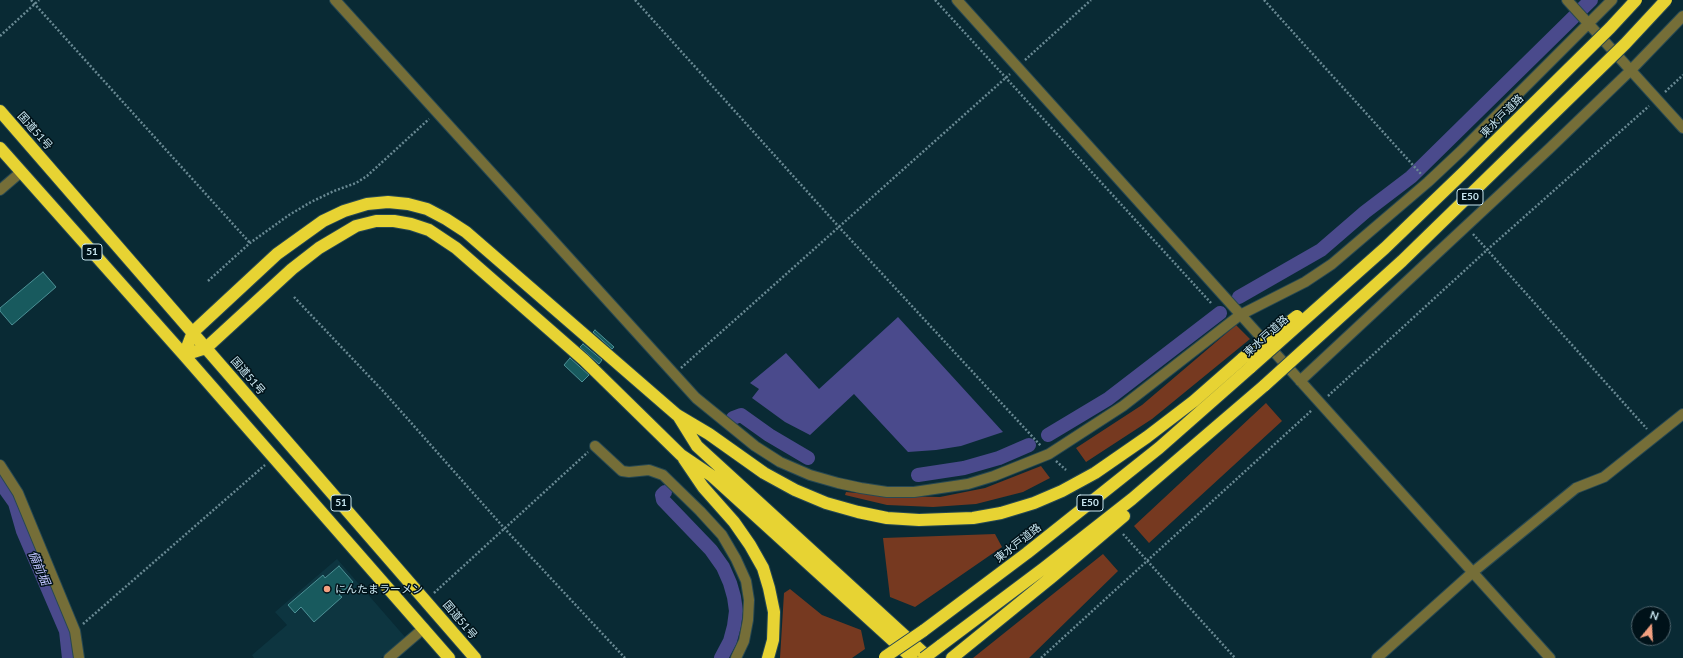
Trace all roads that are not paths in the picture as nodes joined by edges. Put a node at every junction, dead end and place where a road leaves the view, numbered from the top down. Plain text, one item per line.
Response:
1 (335, 0) edge
2 (957, 0) edge
3 (1612, 0) edge
4 (1636, 0) edge
5 (1666, 0) edge
6 (1570, 4) edge
7 (1683, 16) edge
8 (1586, 20) junction
9 (1630, 71) junction
10 (0, 111) edge
11 (1683, 128) edge
12 (0, 148) edge
13 (21, 172) junction
14 (0, 190) edge
15 (1240, 315) junction
16 (193, 332) junction
17 (206, 348) junction
18 (184, 355) junction
19 (1247, 363) junction
20 (1300, 381) junction
21 (1683, 414) edge
22 (677, 415) junction
23 (596, 446) road end
24 (681, 455) junction
25 (0, 465) edge
26 (1173, 465) junction
27 (1473, 572) junction
28 (424, 628) junction
29 (885, 657) edge
30 (79, 658) edge
31 (390, 658) edge
32 (449, 658) edge
33 (475, 658) edge
34 (736, 658) edge
35 (768, 658) edge
36 (912, 658) edge
37 (924, 658) edge
38 (929, 658) edge
39 (953, 658) edge
40 (1377, 658) edge
41 (1550, 658) edge

1 - 15 street
2 - 15 street
3 - 8 street
4 - 19 highway, 東水戸道路 / E50, bridge
5 - 26 highway, E50, bridge
6 - 8 street
7 - 9 street
8 - 9 street
8 - 15 street
9 - 11 street
9 - 20 street
10 - 16 highway, 国道51号 / 51
12 - 13 highway, 51
13 - 14 street
13 - 18 highway, 51
15 - 20 street
16 - 17 highway, 国道51号 / 51
16 - 18 highway
16 - 22 highway
17 - 18 highway
17 - 24 highway
17 - 33 highway, 国道51号 / 51
18 - 28 highway, 51
19 - 22 highway
19 - 29 highway, 東水戸道路 / E50, bridge
20 - 27 street
21 - 27 street
22 - 38 highway
23 - 34 street
24 - 35 highway
24 - 36 highway
25 - 30 street
26 - 37 highway, E50, bridge
26 - 39 highway
27 - 40 street
27 - 41 street
28 - 31 street
28 - 32 highway, 51

